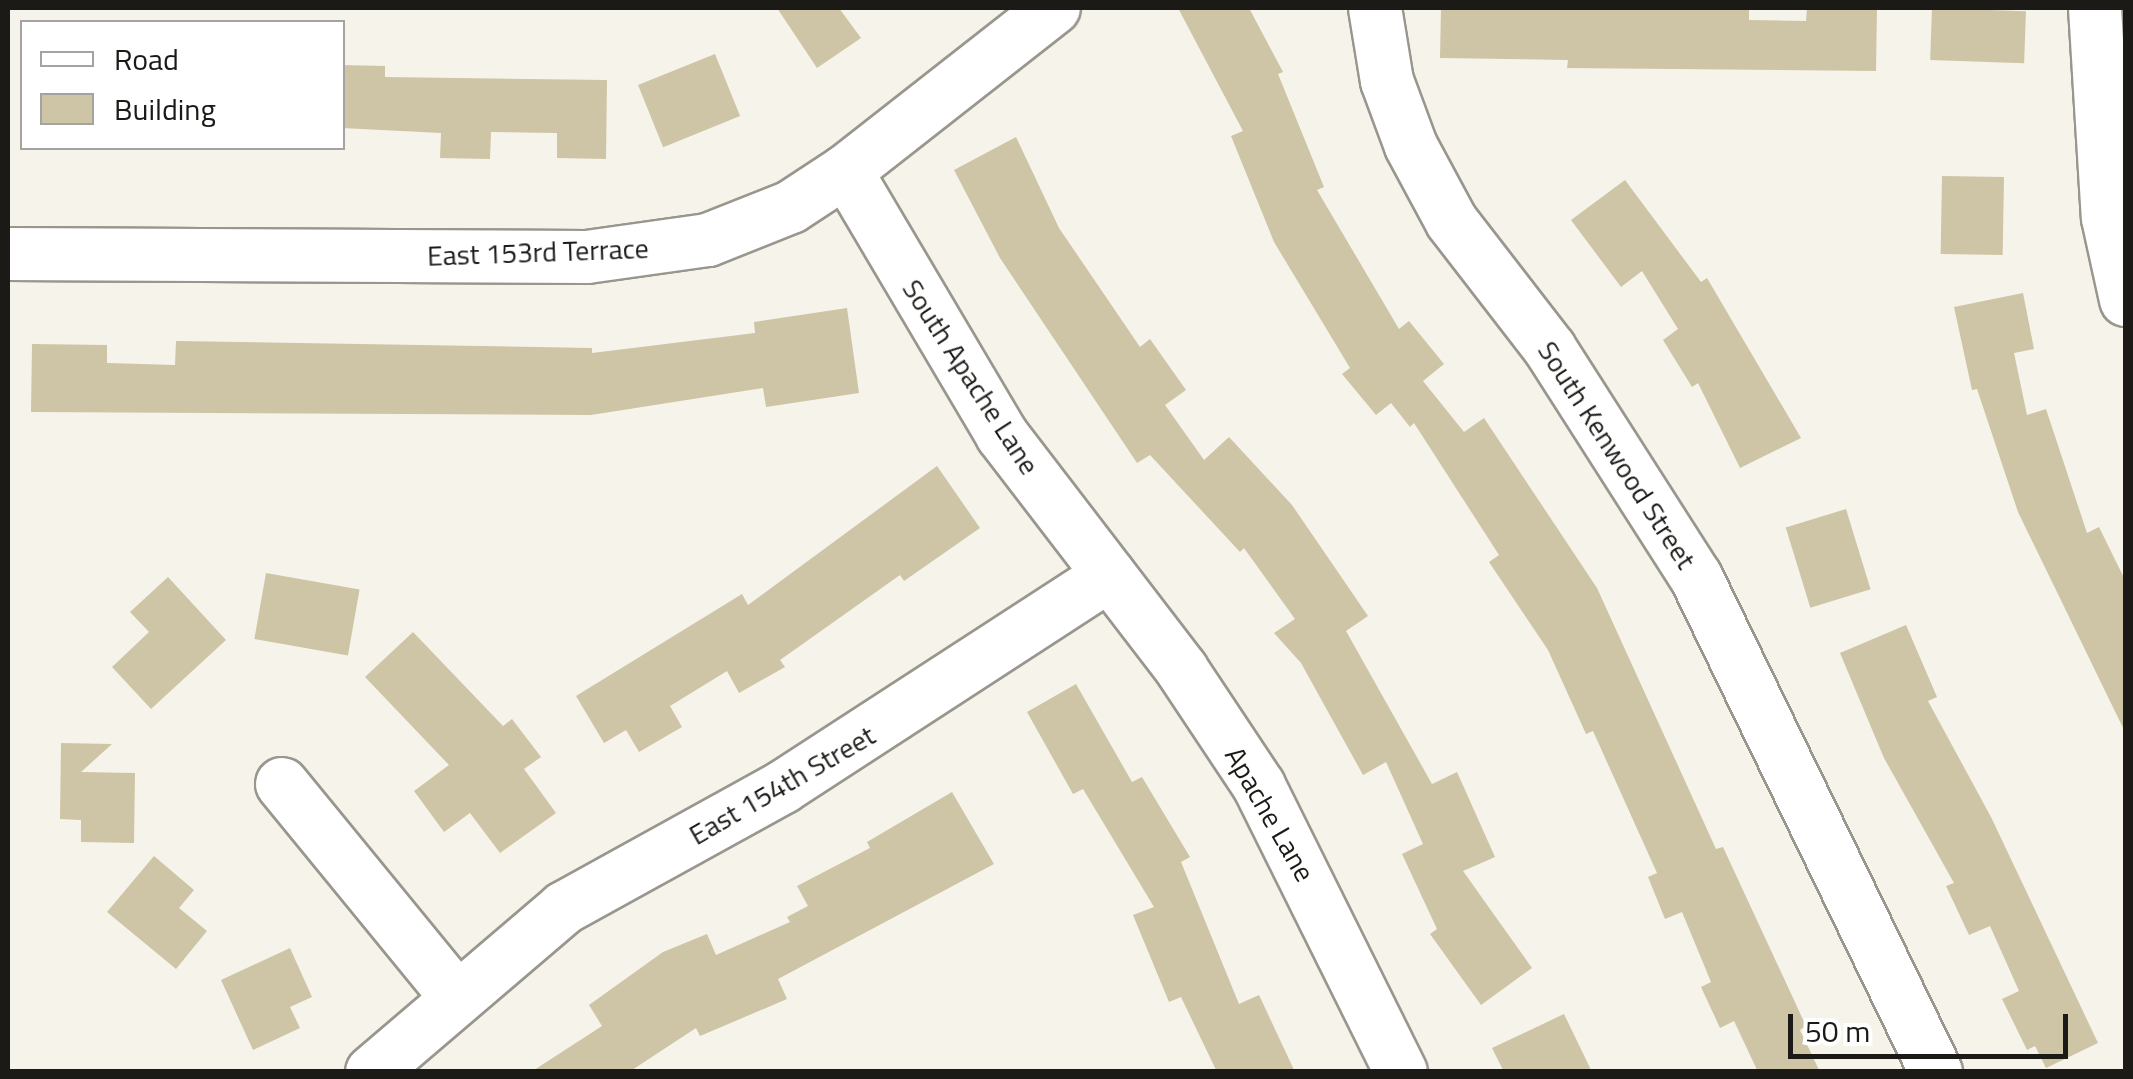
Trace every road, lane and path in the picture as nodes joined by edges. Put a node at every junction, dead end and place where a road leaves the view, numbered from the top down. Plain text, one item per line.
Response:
1 (1374, 8) edge
2 (2095, 8) edge
3 (1028, 16) edge
4 (846, 170) junction
5 (8, 254) edge
6 (2126, 300) edge
7 (1110, 576) junction
8 (282, 784) dead end
9 (455, 996) junction
10 (372, 1072) edge
11 (1401, 1072) edge
12 (1936, 1072) edge

1 - 12 street, South Kenwood Street
2 - 6 street
3 - 4 street, East 153rd Terrace
4 - 5 street, East 153rd Terrace
4 - 7 street, South Apache Lane
7 - 9 street, East 154th Street
7 - 11 street, Apache Lane
8 - 9 street
9 - 10 street, East 154th Street

